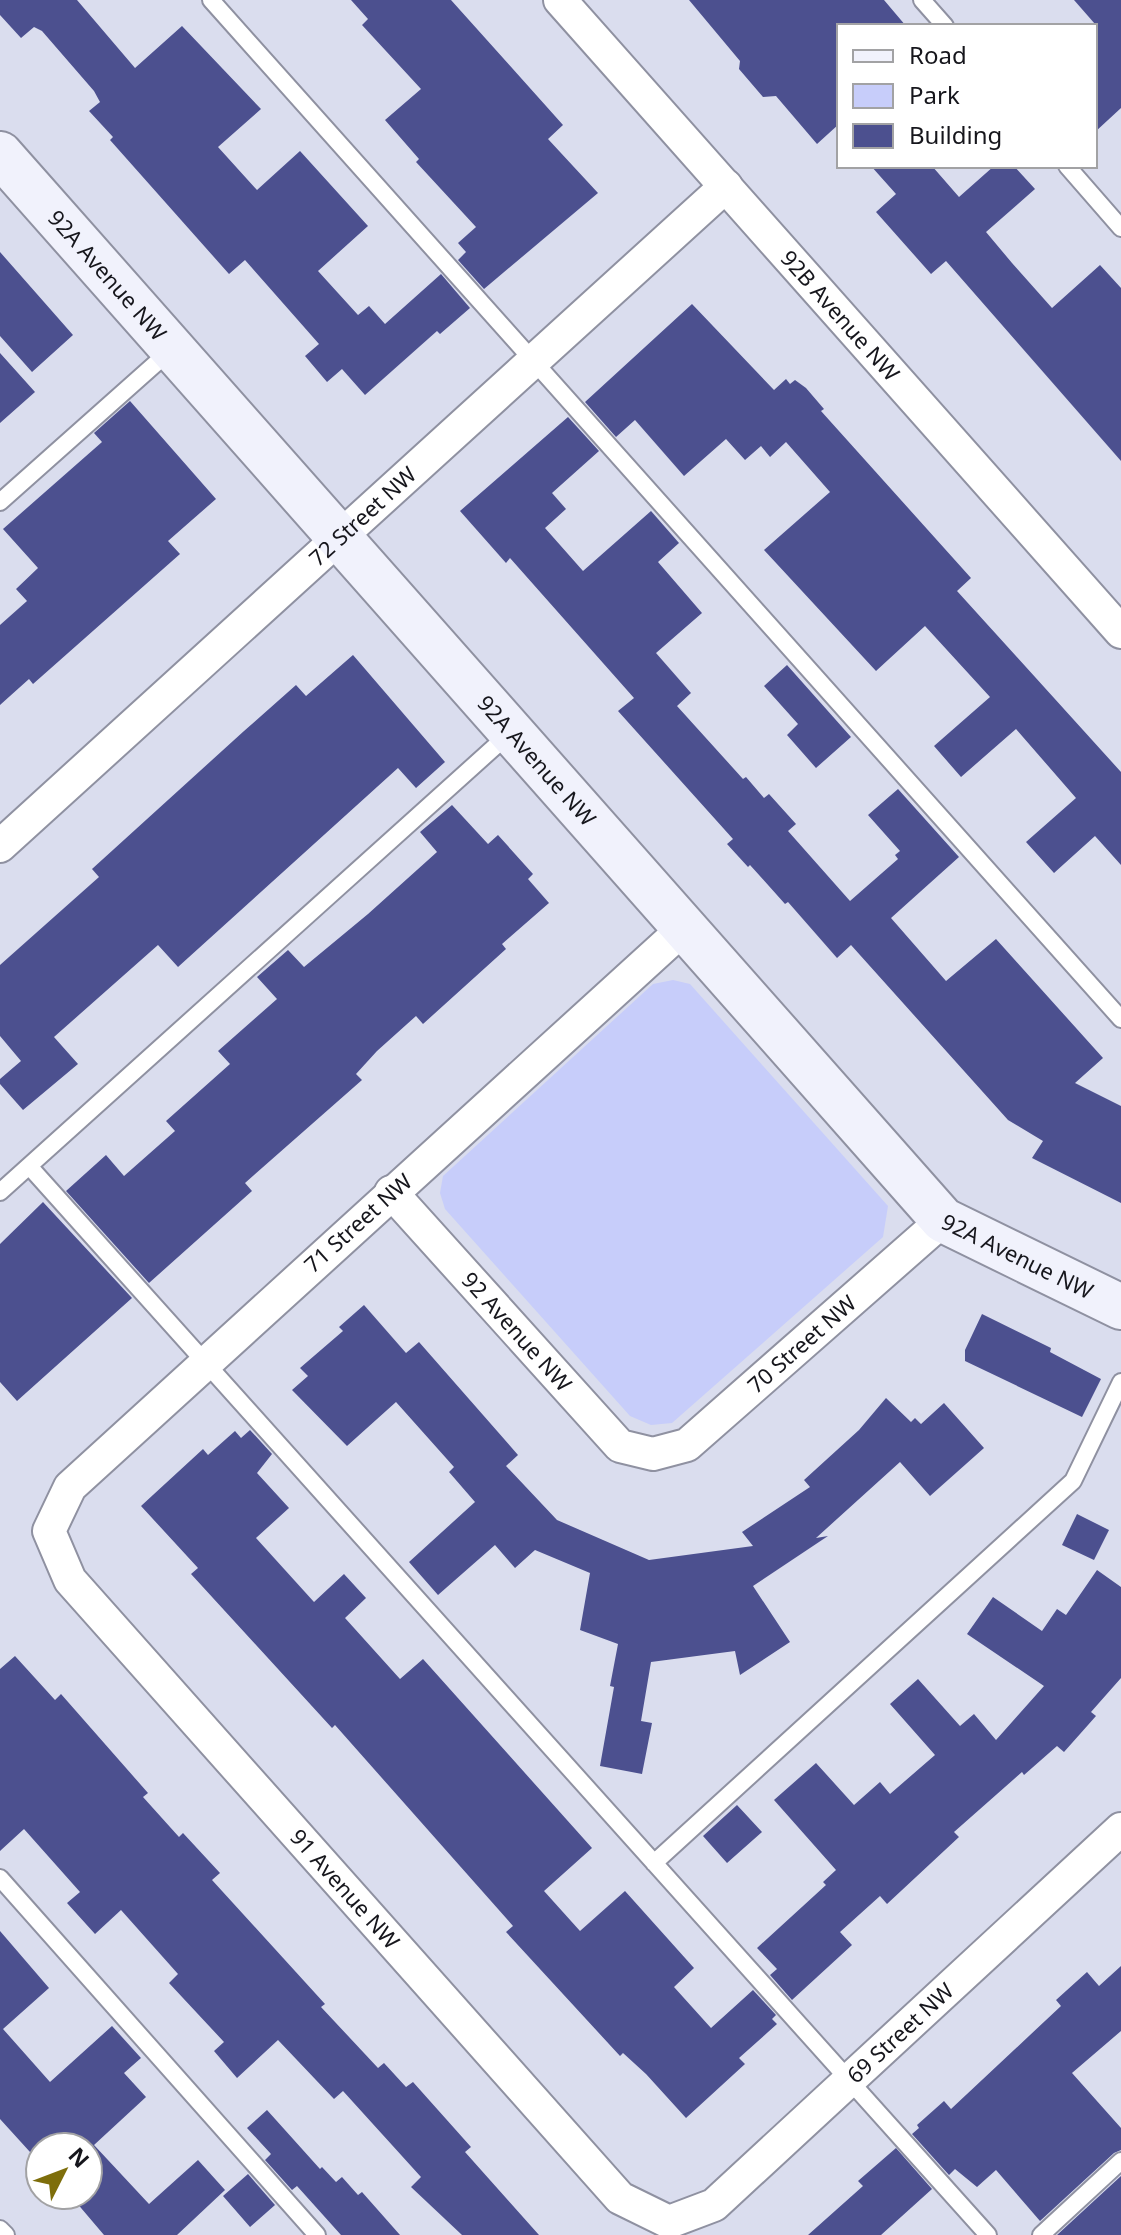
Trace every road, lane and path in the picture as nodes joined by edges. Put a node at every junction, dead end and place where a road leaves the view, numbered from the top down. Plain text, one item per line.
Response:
1 (211, 0) edge
2 (560, 0) edge
3 (922, 0) edge
4 (943, 24) edge
5 (0, 154) edge
6 (1069, 168) edge
7 (726, 186) junction
8 (1121, 228) edge
9 (172, 348) junction
10 (533, 360) junction
11 (0, 502) edge
12 (339, 537) junction
13 (1121, 632) edge
14 (511, 732) junction
15 (0, 846) edge
16 (684, 928) junction
17 (1121, 1019) edge
18 (29, 1166) junction
19 (0, 1192) edge
20 (391, 1192) junction
21 (943, 1220) junction
22 (1121, 1307) edge
23 (205, 1362) junction
24 (1121, 1382) edge
25 (653, 1454) joint
26 (49, 1531) joint
27 (1121, 1829) edge
28 (654, 1863) junction
29 (0, 1878) edge
30 (849, 2080) junction
31 (1121, 2161) edge
32 (669, 2222) joint
33 (0, 2229) edge
34 (6, 2235) edge
35 (317, 2235) edge
36 (988, 2235) edge
37 (1041, 2235) edge

1 - 10 lane
2 - 7 street, 92B Avenue NW
3 - 4 lane
5 - 9 street, 92A Avenue NW
6 - 8 lane
7 - 10 street, 72 Street NW
7 - 13 street, 92B Avenue NW
9 - 11 lane
9 - 12 street, 92A Avenue NW
10 - 12 street, 72 Street NW
10 - 17 lane
12 - 14 street, 92A Avenue NW
12 - 15 street, 72 Street NW
14 - 16 street, 92A Avenue NW
14 - 18 lane
16 - 20 street, 71 Street NW
16 - 21 street, 92A Avenue NW
18 - 19 lane
18 - 23 lane
20 - 23 street, 71 Street NW
20 - 25 street, 92 Avenue NW
21 - 22 street, 92A Avenue NW
21 - 25 street, 70 Street NW
23 - 26 street, 71 Street NW
23 - 28 lane
24 - 28 lane
26 - 32 street, 91 Avenue NW
27 - 30 street, 69 Street NW
28 - 30 lane
29 - 35 lane
30 - 32 street, 69 Street NW
30 - 36 lane
31 - 37 lane
33 - 34 lane

